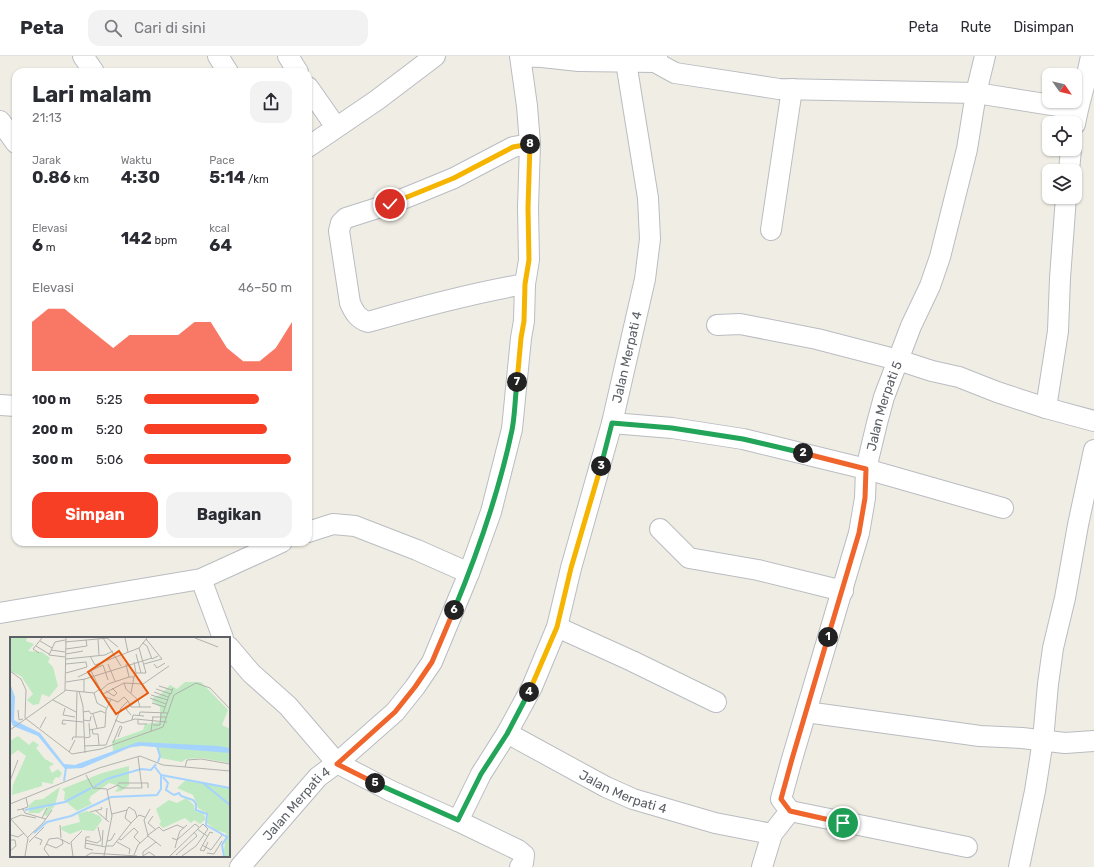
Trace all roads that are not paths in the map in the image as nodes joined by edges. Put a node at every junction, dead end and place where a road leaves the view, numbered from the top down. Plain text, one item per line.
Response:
1 (83, 56) edge
2 (218, 56) edge
3 (288, 56) edge
4 (435, 56) edge
5 (519, 56) edge
6 (985, 56) edge
7 (1091, 56) edge
8 (656, 59) edge
9 (626, 62) junction
10 (91, 68) edge
11 (226, 68) edge
12 (296, 68) edge
13 (792, 89) junction
14 (312, 93) edge
15 (976, 93) junction
16 (1072, 116) edge
17 (1076, 116) edge
18 (0, 121) edge
19 (336, 127) junction
20 (12, 138) edge
21 (312, 144) edge
22 (530, 144) junction
23 (1066, 204) edge
24 (771, 230) dead end
25 (525, 284) junction
26 (717, 325) dead end
27 (898, 360) junction
28 (0, 405) edge
29 (12, 406) edge
30 (1046, 408) junction
31 (1094, 421) edge
32 (612, 423) junction
33 (1094, 450) edge
34 (866, 469) junction
35 (1003, 508) dead end
36 (660, 529) dead end
37 (312, 531) edge
38 (273, 546) edge
39 (469, 573) junction
40 (201, 579) junction
41 (843, 591) junction
42 (0, 613) edge
43 (557, 627) junction
44 (223, 637) edge
45 (230, 648) edge
46 (716, 702) dead end
47 (806, 712) junction
48 (507, 734) junction
49 (1043, 740) junction
50 (1094, 741) edge
51 (337, 764) junction
52 (790, 811) junction
53 (458, 820) junction
54 (772, 834) junction
55 (967, 847) dead end
56 (240, 867) edge
57 (520, 867) edge
58 (762, 867) edge
59 (1019, 867) edge

1 - 10 street
2 - 11 street
3 - 12 street
4 - 19 street
5 - 9 street, Jalan Merpati 4
5 - 22 street, Jalan Merpati 4
6 - 15 street, Jalan Merpati 5
7 - 17 street
8 - 9 street, Jalan Merpati 4
8 - 13 street
9 - 32 street, Jalan Merpati 4
13 - 15 street
13 - 24 street
14 - 19 street
15 - 16 street
15 - 27 street, Jalan Merpati 5
18 - 20 street
19 - 21 street
22 - 25 street, Jalan Merpati 4
22 - 25 street
23 - 30 street
25 - 39 street, Jalan Merpati 4
26 - 27 street
27 - 30 street
27 - 34 street, Jalan Merpati 5
28 - 29 street
30 - 31 street
32 - 34 street
32 - 43 street, Jalan Merpati 4
33 - 49 street
34 - 35 street
34 - 41 street, Jalan Merpati 5
36 - 41 street
37 - 39 street
38 - 40 street
39 - 51 street, Jalan Merpati 4
40 - 42 street
40 - 44 street
41 - 47 street, Jalan Merpati 5
43 - 46 street
43 - 48 street, Jalan Merpati 4
45 - 51 street
47 - 49 street
47 - 52 street, Jalan Merpati 5
48 - 53 street
48 - 54 street, Jalan Merpati 4
49 - 50 street
49 - 59 street
51 - 53 street
51 - 56 street, Jalan Merpati 4
52 - 54 street
52 - 55 street
53 - 57 street
54 - 58 street

